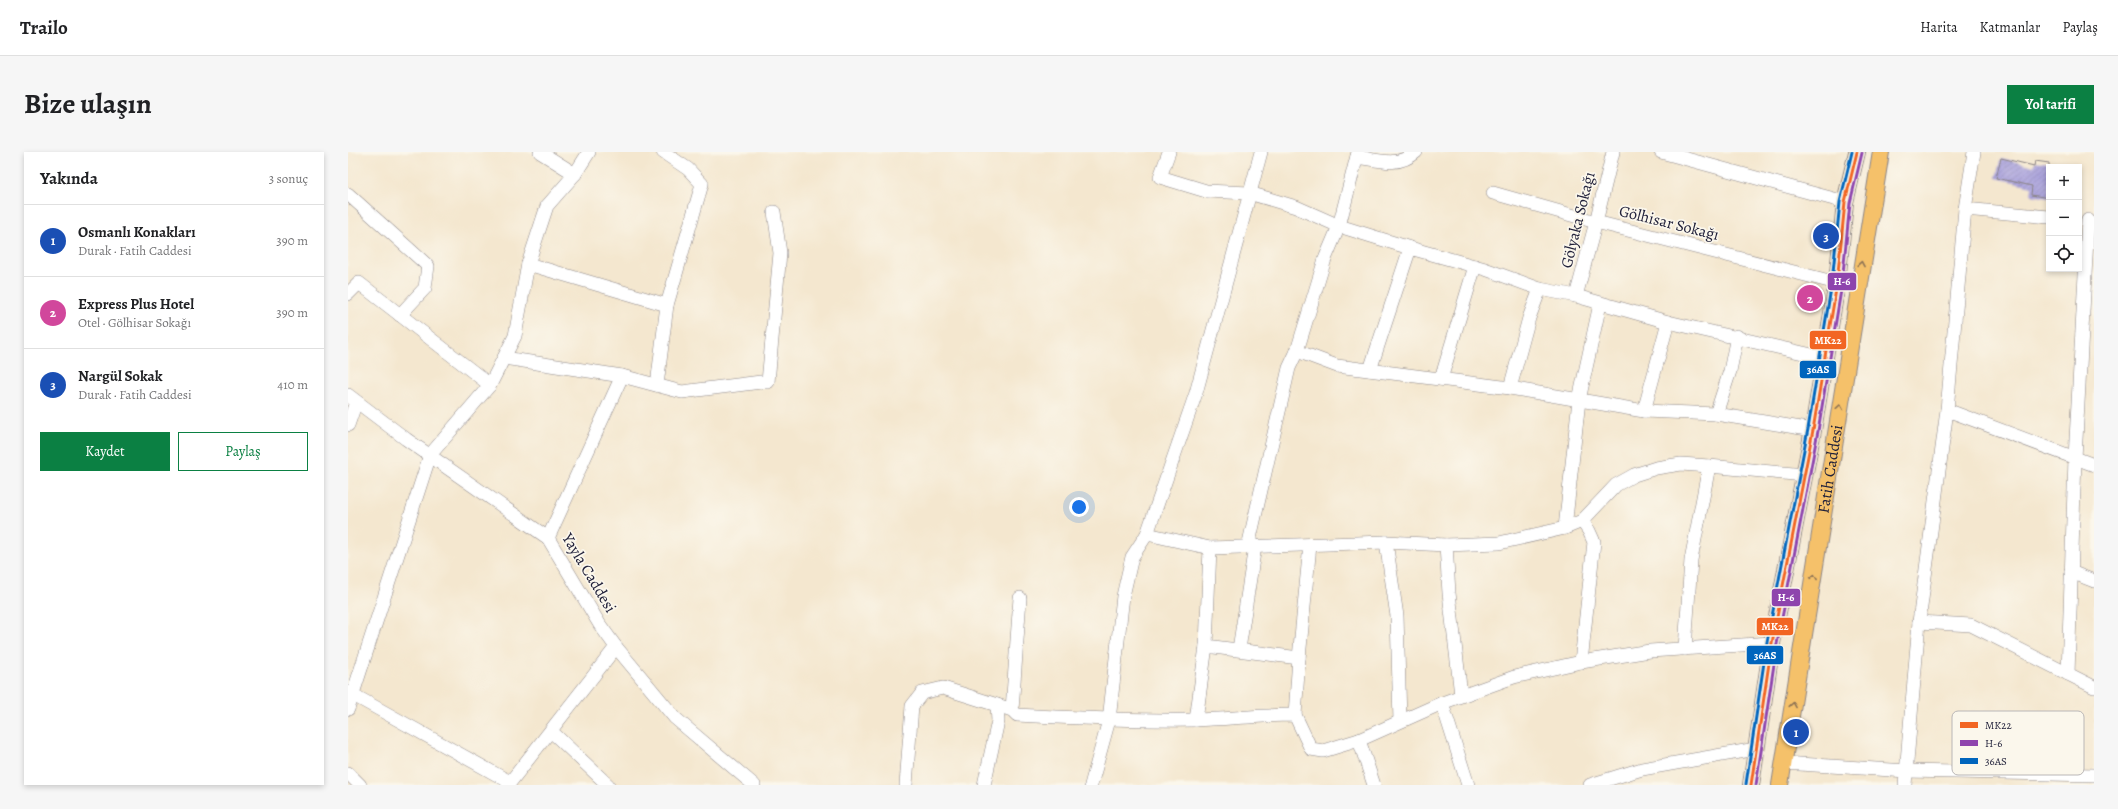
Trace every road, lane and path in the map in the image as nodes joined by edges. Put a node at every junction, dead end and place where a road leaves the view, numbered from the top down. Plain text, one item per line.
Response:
1 (540, 152) edge
2 (589, 152) edge
3 (663, 152) edge
4 (1169, 152) edge
5 (1261, 152) edge
6 (1416, 152) edge
7 (1613, 152) edge
8 (1661, 152) edge
9 (1856, 152) edge
10 (1880, 152) edge
11 (1974, 152) edge
12 (1358, 154) edge
13 (575, 174) junction
14 (1493, 193) dead end
15 (348, 194) edge
16 (1249, 194) junction
17 (1845, 202) junction
18 (1965, 209) junction
19 (774, 212) dead end
20 (2046, 217) edge
21 (2087, 220) edge
22 (1596, 222) junction
23 (1339, 226) junction
24 (1410, 248) junction
25 (528, 264) junction
26 (1474, 266) junction
27 (1837, 283) junction
28 (1540, 289) junction
29 (348, 294) edge
30 (1576, 296) junction
31 (1600, 304) junction
32 (666, 305) junction
33 (400, 315) junction
34 (1668, 322) junction
35 (1736, 336) junction
36 (1297, 351) junction
37 (504, 358) junction
38 (1825, 358) junction
39 (1370, 370) junction
40 (622, 376) junction
41 (1440, 379) junction
42 (490, 385) junction
43 (657, 385) junction
44 (1510, 388) junction
45 (352, 399) edge
46 (1579, 400) junction
47 (1947, 410) junction
48 (1644, 412) junction
49 (1716, 414) junction
50 (348, 425) edge
51 (1813, 430) junction
52 (430, 455) junction
53 (2075, 458) junction
54 (2094, 465) edge
55 (1709, 466) junction
56 (1804, 475) junction
57 (1582, 521) junction
58 (1565, 528) junction
59 (1147, 534) junction
60 (548, 538) junction
61 (1386, 542) junction
62 (1310, 545) junction
63 (1446, 545) junction
64 (1252, 546) junction
65 (1210, 548) junction
66 (2071, 572) junction
67 (2094, 581) edge
68 (1020, 598) dead end
69 (1919, 622) junction
70 (1772, 643) junction
71 (1206, 646) junction
72 (616, 647) junction
73 (1239, 649) junction
74 (1685, 649) junction
75 (1299, 658) junction
76 (1581, 662) junction
77 (2068, 674) junction
78 (2094, 687) edge
79 (351, 693) edge
80 (1461, 695) junction
81 (1442, 703) junction
82 (997, 705) junction
83 (348, 709) edge
84 (1012, 710) junction
85 (1295, 716) junction
86 (1109, 720) junction
87 (1196, 720) junction
88 (1400, 721) junction
89 (551, 731) junction
90 (1359, 740) junction
91 (1756, 749) junction
92 (1784, 763) junction
93 (1907, 771) junction
94 (1952, 772) edge
95 (348, 773) edge
96 (2084, 775) edge
97 (2094, 775) edge
98 (509, 784) edge
99 (360, 785) edge
100 (608, 785) edge
101 (754, 785) edge
102 (906, 785) edge
103 (984, 785) edge
104 (1091, 785) edge
105 (1374, 785) edge
106 (1468, 785) edge
107 (1590, 785) edge
108 (1751, 785) edge
109 (1780, 785) edge
110 (1905, 785) edge

1 - 13 street
2 - 13 street
3 - 32 street
4 - 16 street
5 - 16 street
6 - 12 street
7 - 22 street, Gölyaka Sokağı
8 - 17 street
9 - 17 main road, Fatih Caddesi
92 -> 10 main road, Fatih Caddesi
11 - 18 street
12 - 23 street
13 - 25 street
14 - 22 street, Gölhisar Sokağı
15 - 33 street
16 - 23 street
16 - 59 street
17 - 27 main road, Fatih Caddesi
18 - 20 street
18 - 47 street
19 - 43 street
21 - 53 street
22 - 27 street, Gölhisar Sokağı
22 - 30 street, Gölyaka Sokağı
23 - 24 street
23 - 36 street
24 - 26 street
24 - 39 street
25 - 32 street
25 - 37 street
26 - 28 street
26 - 41 street
27 - 38 main road, Fatih Caddesi
28 - 30 street
28 - 44 street
29 - 33 street
30 - 31 street
31 - 34 street
31 - 46 street
32 - 43 street
33 - 42 street
34 - 35 street
34 - 48 street
35 - 38 street
35 - 49 street
36 - 39 street
36 - 64 street
37 - 40 street
37 - 42 street
38 - 51 main road, Fatih Caddesi
39 - 41 street
40 - 43 street
40 - 60 street
41 - 44 street
42 - 52 street
44 - 46 street
45 - 50 street
45 - 52 street, Yayla Caddesi
46 - 48 street
46 - 58 street
47 - 53 street
47 - 69 street
48 - 49 street
49 - 51 street
51 - 56 main road, Fatih Caddesi
52 - 60 street, Yayla Caddesi
52 - 79 street
53 - 54 street
53 - 66 street
55 - 56 street
55 - 57 street
55 - 74 street
56 - 70 main road, Fatih Caddesi
57 - 58 street
57 - 76 street
58 - 63 street
59 - 65 street
59 - 86 street
60 - 72 street, Yayla Caddesi
61 - 62 street
61 - 63 street
61 - 88 street
62 - 64 street
62 - 75 street
63 - 80 street
64 - 65 street
64 - 73 street
65 - 71 street
66 - 67 street
66 - 77 street
68 - 84 street
69 - 77 street
69 - 93 street
70 - 74 street
70 - 91 main road, Fatih Caddesi
71 - 73 street
71 - 87 street
72 - 89 street
72 - 101 street, Yayla Caddesi
73 - 75 street
74 - 76 street
75 - 85 street
76 - 80 street
77 - 78 street
79 - 83 street
79 - 98 street
80 - 81 street
81 - 88 street
81 - 106 street
82 - 84 street
82 - 102 street
82 - 103 street
84 - 86 street
85 - 87 street
85 - 90 street
86 - 87 street
86 - 104 street
88 - 90 street
89 - 98 street
89 - 100 street
90 - 105 street
91 - 107 street
91 - 108 main road, Fatih Caddesi
92 - 93 street
92 - 109 main road, Fatih Caddesi
93 - 94 street
93 - 110 street
95 - 99 street
96 - 97 street

